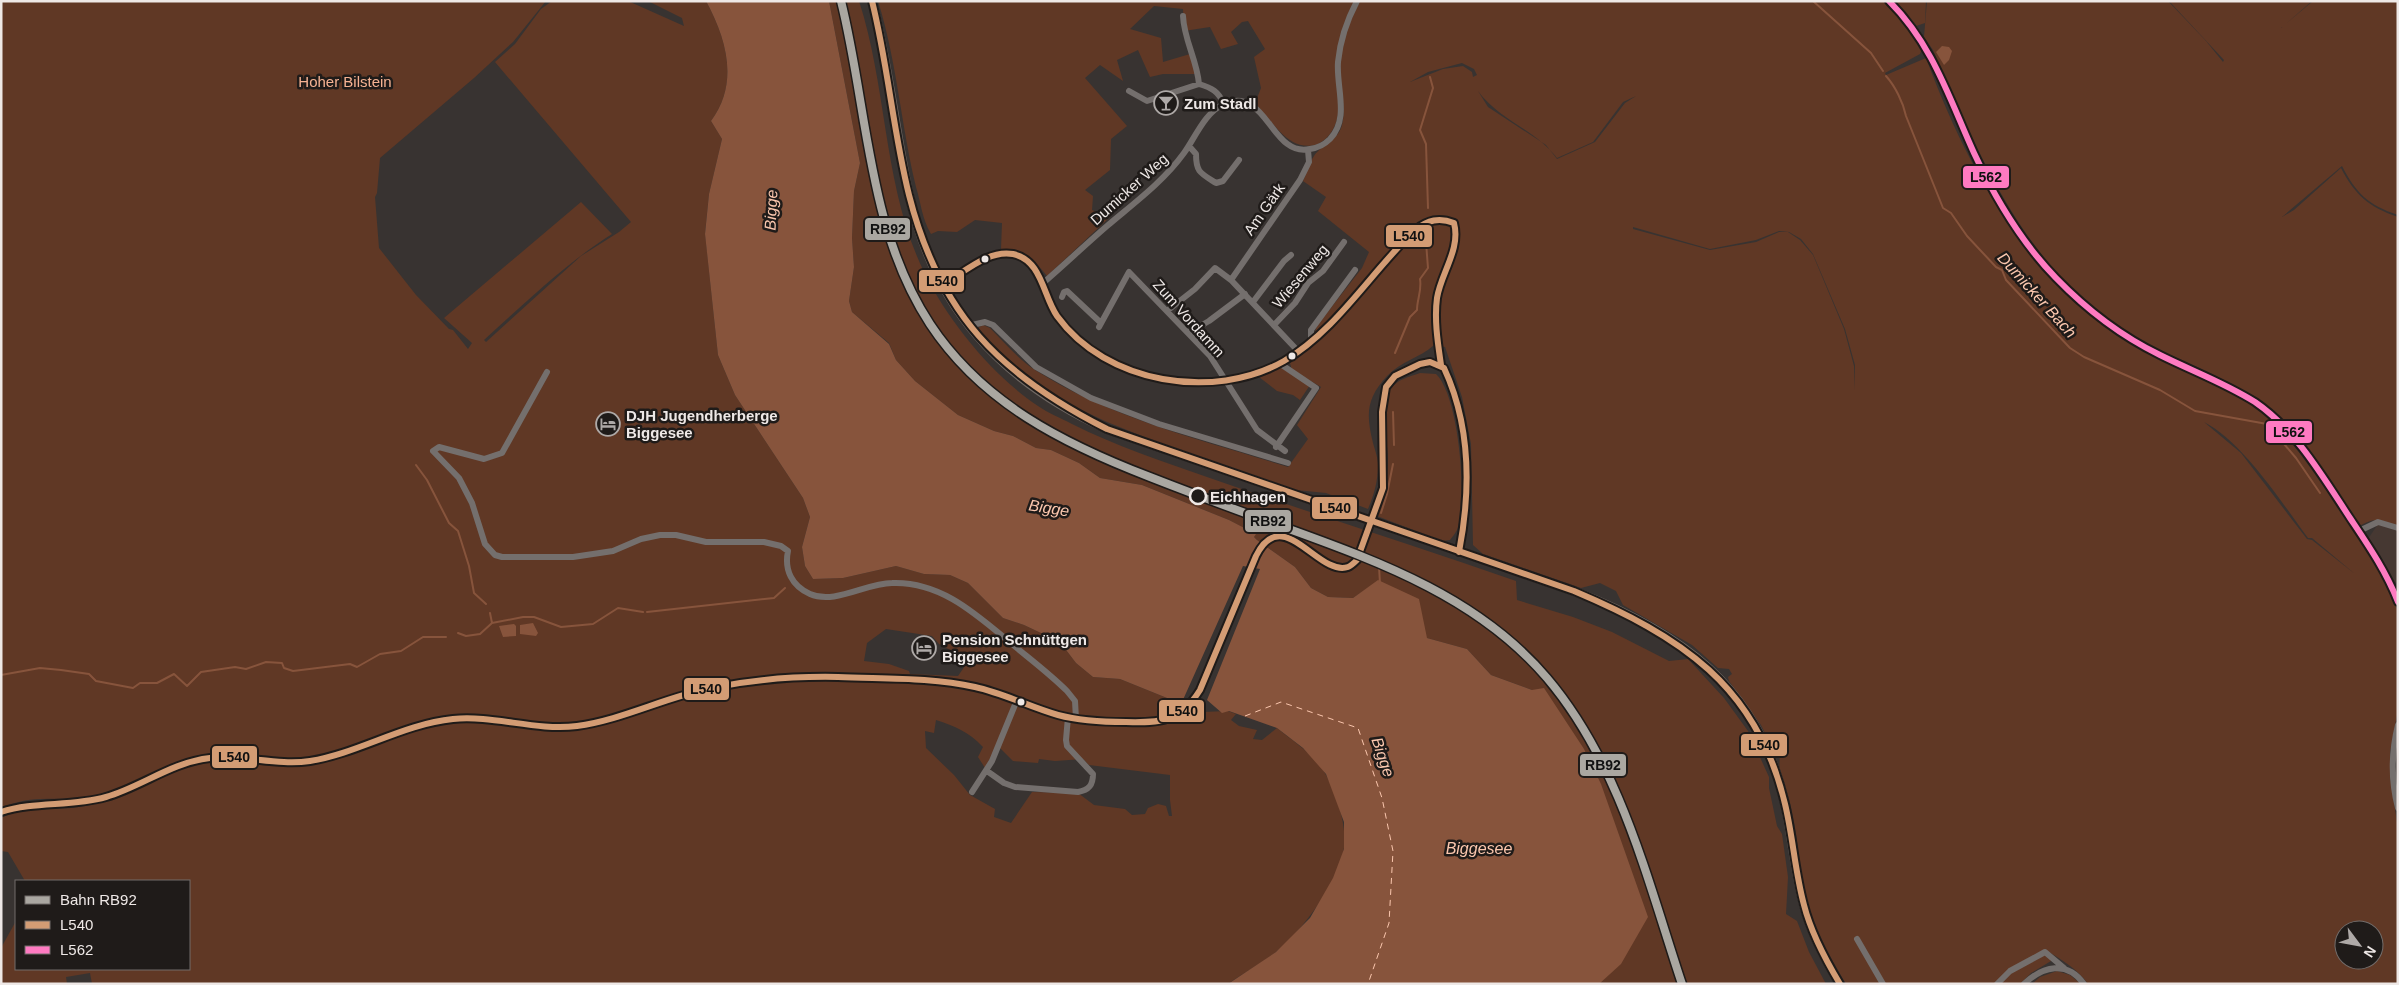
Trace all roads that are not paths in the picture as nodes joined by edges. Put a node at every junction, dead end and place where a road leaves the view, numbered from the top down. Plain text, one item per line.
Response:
1 (872, 1) edge
2 (1357, 1) edge
3 (1889, 1) edge
4 (1183, 16) dead end
5 (1199, 84) junction
6 (1129, 91) dead end
7 (1224, 104) junction
8 (1189, 146) junction
9 (1308, 150) junction
10 (1239, 160) dead end
11 (1344, 242) dead end
12 (1291, 255) dead end
13 (1355, 270) dead end
14 (1231, 280) junction
15 (1042, 284) junction
16 (941, 285) junction
17 (1244, 294) junction
18 (1062, 297) dead end
19 (1253, 302) junction
20 (1168, 311) junction
21 (1274, 325) junction
22 (968, 326) junction
23 (1188, 333) junction
24 (1311, 340) junction
25 (1298, 351) junction
26 (1279, 363) junction
27 (1441, 365) junction
28 (547, 372) dead end
29 (1227, 382) junction
30 (1276, 447) junction
31 (1285, 451) dead end
32 (1288, 462) dead end
33 (2398, 528) edge
34 (2359, 531) junction
35 (1459, 552) junction
36 (2398, 603) edge
37 (1017, 700) junction
38 (1068, 717) junction
39 (1076, 719) junction
40 (2398, 725) edge
41 (987, 771) junction
42 (972, 792) dead end
43 (2398, 808) edge
44 (1, 812) edge
45 (1856, 939) dead end
46 (2064, 968) junction
47 (1840, 984) edge
48 (1884, 984) edge
49 (1996, 984) edge
50 (2024, 984) edge
51 (2084, 984) edge

1 - 16 main road
2 - 9 street
3 - 34 street
4 - 5 street
5 - 6 street
5 - 7 street
7 - 8 street, Dumicker Weg
7 - 9 street
8 - 10 street
8 - 15 street, Dumicker Weg
9 - 14 street, Am Gärk
11 - 21 street, Wiesenweg
12 - 19 street
13 - 24 street
14 - 17 street
14 - 20 street
15 - 16 street
15 - 29 street
16 - 22 main road
17 - 19 street
17 - 23 street
18 - 20 street, Zum Vordamm
19 - 21 street
20 - 23 street, Zum Vordamm
21 - 25 street
22 - 32 street
22 - 35 main road
23 - 29 street, Zum Vordamm
24 - 25 street
24 - 27 street
25 - 26 street
26 - 29 street
26 - 30 street
27 - 35 street
27 - 39 street
28 - 39 street
29 - 30 street, Zum Vordamm
30 - 31 street, Zum Vordamm
33 - 34 street
34 - 36 street
35 - 47 main road
37 - 38 street
37 - 41 street
37 - 44 street
38 - 39 street
38 - 41 street
40 - 43 street
41 - 42 street
45 - 48 street
46 - 49 street
46 - 50 street
46 - 51 street

